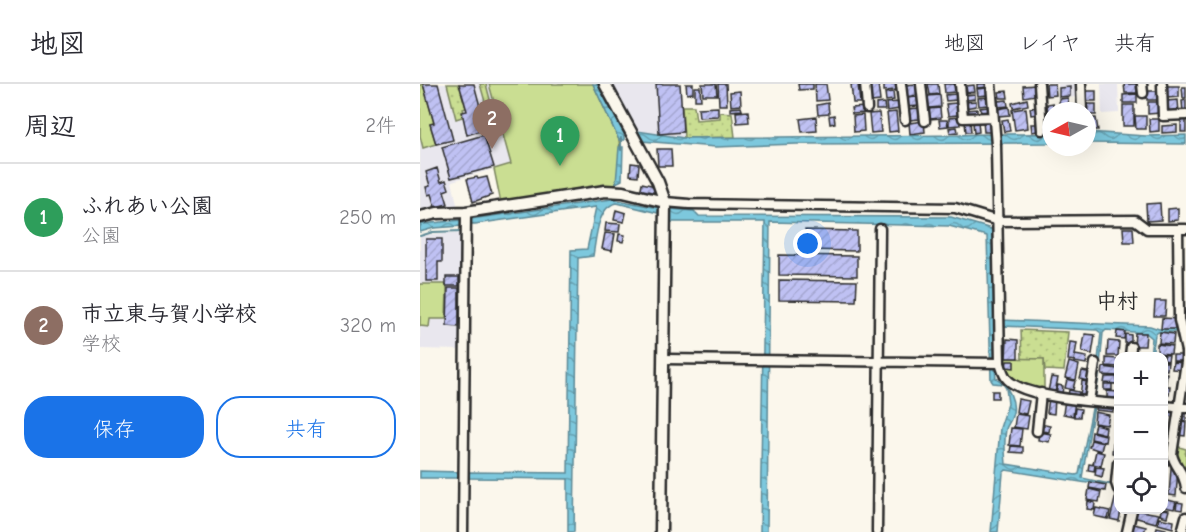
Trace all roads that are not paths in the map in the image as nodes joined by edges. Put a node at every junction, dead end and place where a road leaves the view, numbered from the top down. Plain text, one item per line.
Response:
1 (605, 84) edge
2 (865, 84) edge
3 (901, 84) edge
4 (921, 84) edge
5 (960, 84) edge
6 (991, 84) edge
7 (1040, 84) edge
8 (1081, 84) edge
9 (1162, 84) edge
10 (1082, 102) edge
11 (867, 108) dead end
12 (1186, 115) edge
13 (993, 117) junction
14 (904, 120) dead end
15 (925, 121) dead end
16 (1042, 130) dead end
17 (665, 202) junction
18 (466, 212) junction
19 (420, 217) edge
20 (998, 221) junction
21 (1182, 229) edge
22 (880, 230) dead end
23 (1131, 347) dead end
24 (1130, 352) edge
25 (663, 360) junction
26 (879, 362) junction
27 (994, 363) junction
28 (1095, 363) dead end
29 (1041, 393) junction
30 (1093, 402) junction
31 (1114, 404) edge
32 (1168, 406) edge
33 (1183, 407) edge
34 (1037, 431) dead end
35 (1186, 488) edge
36 (1131, 514) edge
37 (1186, 517) edge
38 (463, 532) edge
39 (661, 532) edge
40 (877, 532) edge
41 (1127, 532) edge
42 (1182, 532) edge

1 - 17 street
2 - 11 street
3 - 14 street
4 - 15 street
5 - 13 street
6 - 13 street
7 - 16 street
8 - 10 street
9 - 12 street
13 - 20 street
17 - 18 street
17 - 20 street
17 - 25 street
18 - 19 street
18 - 38 street
20 - 21 street
20 - 27 street
21 - 33 street
22 - 26 street
23 - 24 street
25 - 26 street
25 - 39 street
26 - 27 street
26 - 40 street
27 - 29 street
28 - 30 street
29 - 30 street
29 - 34 street
30 - 31 street
32 - 33 street
33 - 35 street
36 - 41 street
37 - 42 street

